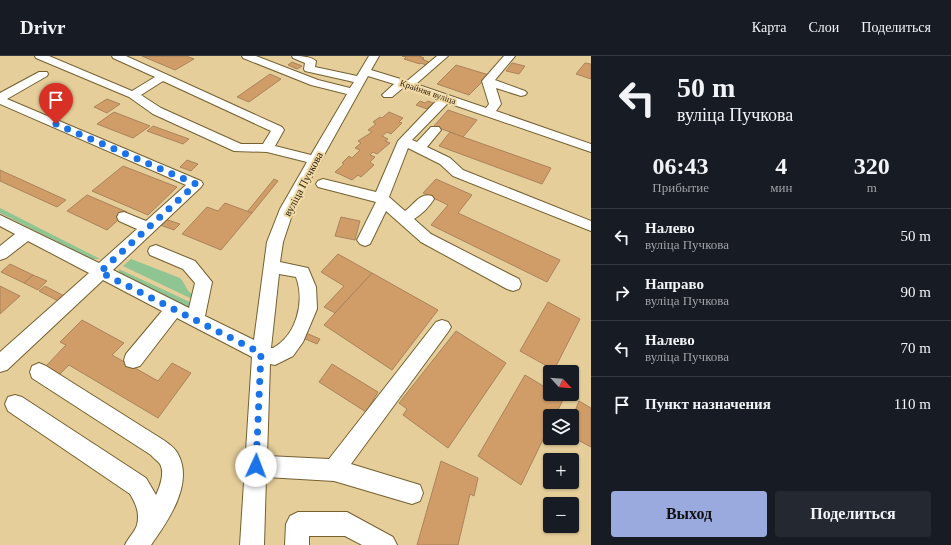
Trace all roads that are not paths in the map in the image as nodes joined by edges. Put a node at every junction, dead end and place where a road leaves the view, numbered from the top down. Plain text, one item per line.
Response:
1 (40, 56) edge
2 (117, 56) edge
3 (247, 56) edge
4 (297, 56) edge
5 (374, 56) edge
6 (443, 56) edge
7 (510, 56) edge
8 (43, 74) dead end
9 (163, 77) junction
10 (488, 81) junction
11 (360, 82) junction
12 (405, 84) junction
13 (521, 93) dead end
14 (133, 95) junction
15 (388, 95) dead end
16 (0, 99) edge
17 (445, 99) junction
18 (489, 113) junction
19 (435, 130) dead end
20 (591, 134) edge
21 (565, 139) junction
22 (404, 141) junction
23 (267, 148) junction
24 (419, 148) junction
25 (591, 148) edge
26 (315, 160) junction
27 (323, 184) dead end
28 (427, 199) dead end
29 (383, 200) junction
30 (124, 217) dead end
31 (404, 218) junction
32 (0, 220) edge
33 (590, 226) edge
34 (148, 228) junction
35 (26, 234) junction
36 (365, 240) dead end
37 (156, 251) dead end
38 (0, 254) edge
39 (272, 268) junction
40 (100, 272) junction
41 (513, 284) dead end
42 (174, 309) junction
43 (195, 320) junction
44 (442, 328) dead end
45 (261, 353) junction
46 (133, 360) dead end
47 (2, 362) edge
48 (39, 372) dead end
49 (15, 404) dead end
50 (256, 466) junction
51 (334, 470) junction
52 (412, 493) dead end
53 (142, 538) edge
54 (252, 545) edge
55 (297, 545) edge
56 (385, 545) edge

1 - 14 street
2 - 9 street
3 - 11 street
4 - 11 street
5 - 11 street
6 - 12 street
7 - 10 street
8 - 16 street
9 - 14 street
9 - 23 street
10 - 13 street
10 - 18 street
11 - 12 street, Крайняя вуліца
11 - 26 street, вуліца Пучкова
12 - 15 street
12 - 17 street, Крайняя вуліца
14 - 23 street
16 - 34 street
17 - 18 street, Крайняя вуліца
17 - 22 street
18 - 21 street, Крайняя вуліца
19 - 24 street
20 - 21 street
21 - 25 street, Крайняя вуліца
22 - 24 street
22 - 29 street
23 - 26 street
24 - 33 street
26 - 39 street, вуліца Пучкова
27 - 29 street
28 - 31 street
29 - 31 street
29 - 36 street
30 - 34 street
31 - 41 street
32 - 35 street
34 - 40 street
35 - 38 street
35 - 40 street
37 - 43 street
39 - 45 street, вуліца Пучкова
39 - 45 street
40 - 42 street
40 - 47 street
42 - 43 street
42 - 46 street
43 - 45 street
44 - 51 street
45 - 50 street, вуліца Пучкова
48 - 53 street
49 - 53 street
50 - 51 street
50 - 54 street, вуліца Пучкова
51 - 52 street
55 - 56 street

